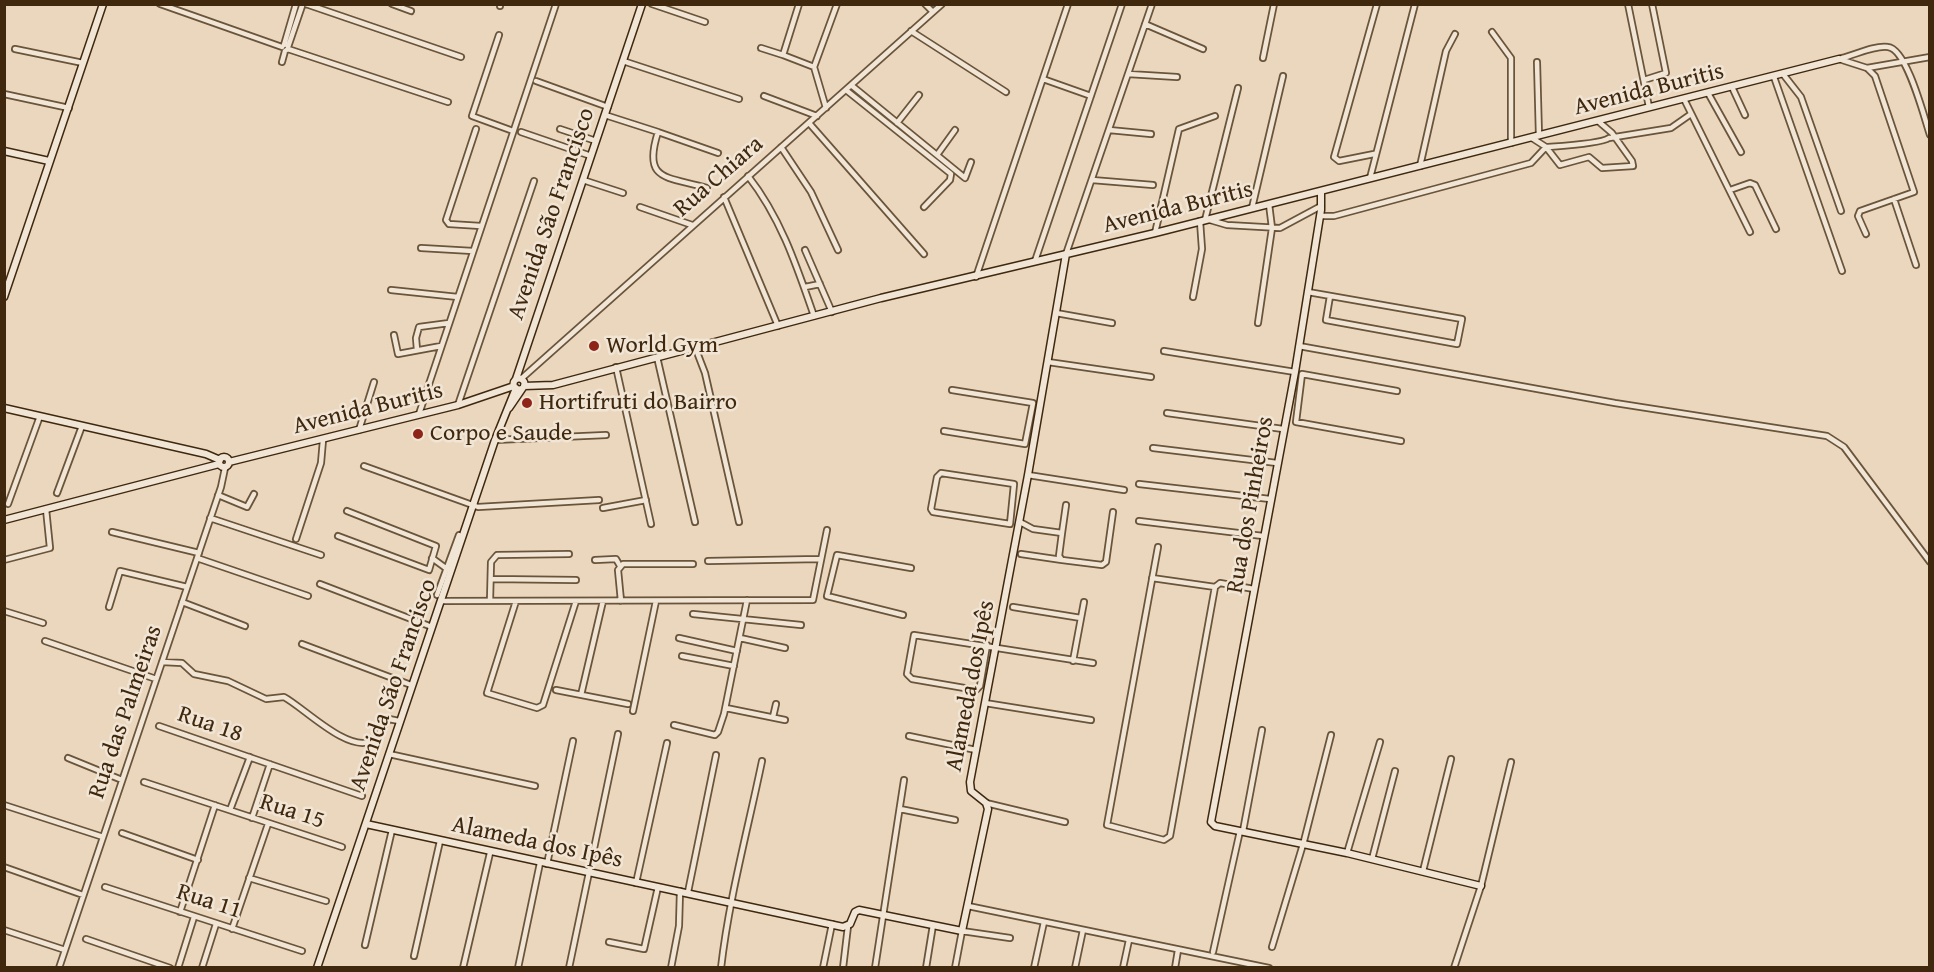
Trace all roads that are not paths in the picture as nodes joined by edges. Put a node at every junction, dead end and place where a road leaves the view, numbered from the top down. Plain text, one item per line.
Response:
1 (104, 4) edge
2 (160, 4) edge
3 (392, 4) edge
4 (556, 4) edge
5 (642, 4) edge
6 (652, 4) edge
7 (799, 4) edge
8 (837, 4) edge
9 (925, 4) edge
10 (942, 4) edge
11 (1068, 4) edge
12 (1122, 4) edge
13 (1152, 4) edge
14 (1274, 4) edge
15 (1377, 4) edge
16 (1415, 4) edge
17 (1628, 4) edge
18 (1652, 4) edge
19 (301, 5) edge
20 (411, 11) dead end
21 (933, 12) junction
22 (705, 22) dead end
23 (1145, 24) junction
24 (911, 31) junction
25 (1492, 32) dead end
26 (499, 34) dead end
27 (1455, 34) dead end
28 (285, 48) junction
29 (761, 48) dead end
30 (15, 49) dead end
31 (1203, 49) dead end
32 (783, 55) junction
33 (461, 57) dead end
34 (1929, 57) edge
35 (1263, 58) dead end
36 (1839, 59) junction
37 (623, 61) junction
38 (282, 62) dead end
39 (1537, 62) dead end
40 (1905, 62) junction
41 (83, 63) junction
42 (814, 66) junction
43 (1867, 68) junction
44 (1128, 74) junction
45 (1784, 74) junction
46 (1282, 76) dead end
47 (1177, 77) dead end
48 (1774, 77) junction
49 (1043, 79) junction
50 (1644, 80) junction
51 (536, 81) dead end
52 (851, 85) junction
53 (1732, 87) junction
54 (1238, 88) dead end
55 (846, 90) junction
56 (1006, 92) dead end
57 (1708, 93) junction
58 (4, 94) edge
59 (919, 95) dead end
60 (764, 96) dead end
61 (1091, 96) junction
62 (739, 99) dead end
63 (1684, 99) junction
64 (448, 102) dead end
65 (608, 107) junction
66 (1649, 107) junction
67 (69, 108) junction
68 (826, 108) junction
69 (1691, 114) junction
70 (605, 115) junction
71 (1745, 115) dead end
72 (817, 116) junction
73 (1215, 116) dead end
74 (1598, 121) junction
75 (809, 123) junction
76 (897, 123) junction
77 (476, 129) dead end
78 (560, 129) dead end
79 (955, 130) dead end
80 (1109, 130) junction
81 (513, 131) junction
82 (521, 132) dead end
83 (658, 132) junction
84 (1151, 134) dead end
85 (1929, 135) edge
86 (1536, 137) junction
87 (1616, 138) junction
88 (596, 141) junction
89 (1511, 143) junction
90 (781, 147) junction
91 (1546, 147) junction
92 (4, 151) edge
93 (1740, 152) dead end
94 (718, 153) dead end
95 (1374, 154) junction
96 (937, 155) junction
97 (591, 156) junction
98 (49, 160) junction
99 (972, 162) dead end
100 (1420, 166) junction
101 (748, 176) junction
102 (1370, 178) junction
103 (583, 180) junction
104 (1092, 180) junction
105 (534, 181) dead end
106 (1154, 185) dead end
107 (707, 188) dead end
108 (1730, 190) junction
109 (1321, 191) junction
110 (622, 193) dead end
111 (724, 197) junction
112 (1894, 199) junction
113 (1269, 204) junction
114 (1321, 206) junction
115 (640, 207) dead end
116 (924, 207) dead end
117 (1252, 208) junction
118 (1841, 211) dead end
119 (1320, 216) junction
120 (1204, 220) junction
121 (692, 225) junction
122 (481, 226) junction
123 (1272, 228) junction
124 (1776, 229) dead end
125 (1750, 232) dead end
126 (1155, 233) junction
127 (1866, 234) dead end
128 (421, 248) dead end
129 (805, 250) dead end
130 (838, 250) dead end
131 (473, 251) junction
132 (924, 254) dead end
133 (1066, 254) junction
134 (1035, 261) junction
135 (1916, 265) dead end
136 (1842, 271) dead end
137 (975, 277) junction
138 (7, 283) edge
139 (820, 284) junction
140 (805, 286) junction
141 (391, 290) dead end
142 (1308, 292) junction
143 (1330, 296) junction
144 (4, 297) edge
145 (458, 297) junction
146 (1193, 297) dead end
147 (832, 312) junction
148 (1056, 313) junction
149 (814, 316) junction
150 (448, 323) junction
151 (777, 323) junction
152 (1112, 323) dead end
153 (1258, 323) dead end
154 (394, 335) dead end
155 (441, 346) junction
156 (1299, 346) junction
157 (694, 347) junction
158 (417, 350) junction
159 (1164, 351) dead end
160 (657, 357) junction
161 (1050, 362) junction
162 (616, 367) junction
163 (1295, 372) junction
164 (1151, 377) dead end
165 (374, 382) dead end
166 (519, 384) junction
167 (951, 390) dead end
168 (1397, 391) dead end
169 (458, 405) junction
170 (4, 408) edge
171 (419, 414) junction
172 (1167, 414) dead end
173 (40, 416) junction
174 (1296, 422) junction
175 (1037, 424) junction
176 (1028, 425) junction
177 (82, 426) junction
178 (1283, 427) junction
179 (358, 430) junction
180 (944, 431) dead end
181 (606, 435) dead end
182 (323, 440) junction
183 (495, 440) junction
184 (1401, 441) dead end
185 (1152, 448) dead end
186 (1277, 463) junction
187 (223, 464) junction
188 (364, 466) dead end
189 (1028, 476) junction
190 (1139, 484) dead end
191 (1124, 490) dead end
192 (57, 493) dead end
193 (254, 494) dead end
194 (218, 495) junction
195 (1270, 499) junction
196 (599, 500) dead end
197 (645, 500) junction
198 (8, 504) dead end
199 (1066, 505) dead end
200 (473, 506) junction
201 (1012, 507) junction
202 (603, 508) dead end
203 (1022, 509) junction
204 (46, 510) junction
205 (347, 511) dead end
206 (1113, 512) dead end
207 (210, 518) junction
208 (4, 520) edge
209 (1139, 521) dead end
210 (695, 522) dead end
211 (739, 522) dead end
212 (1020, 522) junction
213 (651, 524) dead end
214 (827, 530) dead end
215 (112, 532) dead end
216 (1062, 533) junction
217 (459, 535) dead end
218 (338, 536) dead end
219 (1263, 536) junction
220 (296, 539) dead end
221 (1158, 547) dead end
222 (569, 554) dead end
223 (1021, 554) dead end
224 (198, 555) junction
225 (321, 555) dead end
226 (432, 558) junction
227 (820, 559) junction
228 (4, 560) edge
229 (595, 560) dead end
230 (1062, 560) junction
231 (708, 561) dead end
232 (1929, 562) edge
233 (693, 564) dead end
234 (620, 566) junction
235 (911, 568) dead end
236 (448, 569) junction
237 (1152, 578) junction
238 (491, 579) junction
239 (576, 580) dead end
240 (320, 584) dead end
241 (187, 587) junction
242 (1215, 587) junction
243 (1254, 589) junction
244 (814, 594) junction
245 (308, 596) dead end
246 (827, 596) junction
247 (439, 598) junction
248 (747, 600) junction
249 (490, 601) junction
250 (516, 601) junction
251 (576, 601) junction
252 (603, 601) junction
253 (621, 601) junction
254 (656, 601) junction
255 (182, 602) junction
256 (1084, 602) dead end
257 (109, 607) dead end
258 (1013, 607) dead end
259 (4, 611) edge
260 (693, 614) dead end
261 (903, 615) dead end
262 (1081, 618) junction
263 (744, 619) junction
264 (43, 623) dead end
265 (801, 625) dead end
266 (245, 626) dead end
267 (429, 626) junction
268 (679, 638) dead end
269 (740, 638) junction
270 (45, 641) dead end
271 (302, 644) dead end
272 (987, 645) junction
273 (996, 647) junction
274 (785, 648) dead end
275 (737, 651) junction
276 (682, 656) dead end
277 (1073, 661) junction
278 (162, 662) junction
279 (1093, 663) dead end
280 (734, 666) junction
281 (156, 679) junction
282 (411, 685) junction
283 (556, 690) dead end
284 (581, 695) junction
285 (985, 703) junction
286 (628, 704) dead end
287 (776, 704) dead end
288 (726, 708) junction
289 (633, 711) dead end
290 (773, 717) junction
291 (785, 720) dead end
292 (1091, 720) dead end
293 (399, 721) junction
294 (674, 725) dead end
295 (159, 726) dead end
296 (1262, 730) dead end
297 (618, 734) dead end
298 (1332, 735) dead end
299 (909, 736) dead end
300 (573, 741) dead end
301 (1380, 742) dead end
302 (667, 743) dead end
303 (976, 750) junction
304 (389, 754) junction
305 (716, 755) dead end
306 (250, 757) junction
307 (68, 758) dead end
308 (1451, 759) dead end
309 (762, 760) dead end
310 (1511, 762) dead end
311 (270, 764) junction
312 (1395, 771) dead end
313 (122, 780) junction
314 (904, 780) dead end
315 (144, 782) dead end
316 (536, 786) dead end
317 (362, 796) dead end
318 (986, 803) junction
319 (4, 805) edge
320 (215, 805) junction
321 (900, 809) junction
322 (230, 810) junction
323 (252, 818) junction
324 (955, 820) dead end
325 (1065, 822) dead end
326 (268, 824) junction
327 (366, 824) junction
328 (392, 830) junction
329 (1241, 831) junction
330 (122, 833) dead end
331 (103, 837) junction
332 (440, 841) junction
333 (1303, 845) junction
334 (342, 847) dead end
335 (1347, 853) junction
336 (490, 856) junction
337 (1372, 859) junction
338 (198, 860) junction
339 (544, 864) junction
340 (4, 867) edge
341 (1423, 871) junction
342 (589, 873) junction
343 (249, 878) junction
344 (636, 883) junction
345 (1480, 886) junction
346 (105, 887) dead end
347 (658, 887) junction
348 (680, 891) junction
349 (688, 892) junction
350 (83, 895) junction
351 (326, 901) dead end
352 (733, 901) junction
353 (968, 906) junction
354 (180, 912) junction
355 (884, 915) junction
356 (194, 917) junction
357 (1044, 922) junction
358 (216, 924) junction
359 (832, 924) junction
360 (933, 925) junction
361 (848, 926) junction
362 (232, 929) junction
363 (4, 930) edge
364 (1083, 930) junction
365 (962, 931) junction
366 (1010, 938) dead end
367 (86, 939) dead end
368 (1129, 940) junction
369 (609, 942) dead end
370 (365, 945) dead end
371 (1272, 947) dead end
372 (65, 950) junction
373 (1178, 950) junction
374 (302, 951) dead end
375 (1213, 952) dead end
376 (414, 956) dead end
377 (161, 966) edge
378 (317, 967) edge
379 (59, 968) edge
380 (170, 968) edge
381 (178, 968) edge
382 (202, 968) edge
383 (464, 968) edge
384 (518, 968) edge
385 (569, 968) edge
386 (671, 968) edge
387 (721, 968) edge
388 (823, 968) edge
389 (843, 968) edge
390 (875, 968) edge
391 (926, 968) edge
392 (955, 968) edge
393 (1034, 968) edge
394 (1075, 968) edge
395 (1123, 968) edge
396 (1175, 968) edge
397 (1269, 968) edge
398 (1454, 968) edge

1 - 41 street
2 - 28 street
3 - 20 street
4 - 81 street
5 - 37 street, Avenida São Francisco
6 - 22 street
7 - 32 street
8 - 42 street
9 - 21 street
10 - 21 street, Rua Chiara
11 - 49 street
12 - 61 street
13 - 23 street
14 - 35 street
15 - 95 street
16 - 95 street
17 - 50 street
18 - 50 street
19 - 28 street
19 - 33 street
21 - 24 street, Rua Chiara
23 - 31 street
23 - 44 street
24 - 52 street, Rua Chiara
24 - 56 street
25 - 89 street
26 - 81 street
27 - 100 street
28 - 38 street
28 - 64 street
29 - 32 street
30 - 41 street
32 - 42 street
34 - 40 street
36 - 40 street
36 - 43 street
36 - 45 street, Avenida Buritis
37 - 62 street
37 - 65 street, Avenida São Francisco
39 - 86 street
40 - 43 street
40 - 85 street
41 - 67 street
42 - 68 street
43 - 112 street
44 - 47 street
44 - 80 street
45 - 48 street, Avenida Buritis
45 - 118 street
46 - 117 street
48 - 53 street, Avenida Buritis
48 - 136 street
49 - 61 street
49 - 137 street
50 - 66 street
51 - 65 street
52 - 55 street, Rua Chiara
52 - 76 street
53 - 57 street, Avenida Buritis
53 - 71 street
54 - 120 street
55 - 68 street, Rua Chiara
55 - 116 street
57 - 63 street, Avenida Buritis
57 - 93 street
58 - 67 street
59 - 76 street
60 - 72 street
61 - 134 street
63 - 66 street, Avenida Buritis
63 - 69 street
65 - 70 street, Avenida São Francisco
66 - 74 street, Avenida Buritis
67 - 98 street
68 - 72 street, Rua Chiara
69 - 87 street
69 - 108 street
70 - 83 street
70 - 88 street, Avenida São Francisco
72 - 75 street, Rua Chiara
73 - 126 street
74 - 86 street, Avenida Buritis
74 - 87 street
75 - 90 street, Rua Chiara
75 - 132 street
76 - 96 street
77 - 122 street
78 - 88 street
79 - 96 street
80 - 84 street
80 - 104 street
81 - 122 street
82 - 97 street
83 - 94 street
83 - 107 street
86 - 89 street, Avenida Buritis
86 - 91 street
87 - 91 street
87 - 91 street
88 - 97 street, Avenida São Francisco
89 - 100 street, Avenida Buritis
90 - 101 street, Rua Chiara
90 - 130 street
91 - 119 street
92 - 98 street
95 - 102 street
96 - 99 street
97 - 103 street, Avenida São Francisco
98 - 138 street
100 - 102 street, Avenida Buritis
101 - 111 street, Rua Chiara
101 - 140 street
102 - 109 street, Avenida Buritis
103 - 110 street
103 - 166 street, Avenida São Francisco
104 - 106 street
104 - 133 street
105 - 169 street
108 - 124 street
108 - 125 street
109 - 113 street, Avenida Buritis
109 - 114 street, Rua dos Pinheiros
111 - 121 street, Rua Chiara
111 - 151 street
112 - 127 street
112 - 135 street
113 - 117 street, Avenida Buritis
113 - 123 street
114 - 119 street, Rua dos Pinheiros
114 - 123 street
115 - 121 street
117 - 120 street, Avenida Buritis
119 - 142 street, Rua dos Pinheiros
120 - 123 street
120 - 126 street, Avenida Buritis
120 - 146 street
121 - 166 street, Rua Chiara
122 - 131 street
123 - 153 street
126 - 133 street, Avenida Buritis
128 - 131 street
129 - 139 street
131 - 145 street
133 - 134 street, Avenida Buritis
133 - 148 street, Alameda dos Ipês
134 - 137 street, Avenida Buritis
137 - 147 street, Avenida Buritis
138 - 144 street
139 - 140 street
139 - 147 street
140 - 149 street
141 - 145 street
142 - 143 street
142 - 156 street, Rua dos Pinheiros
143 - 143 street
145 - 150 street
147 - 149 street, Avenida Buritis
148 - 152 street
148 - 161 street, Alameda dos Ipês
149 - 151 street, Avenida Buritis
150 - 155 street
150 - 158 street
151 - 157 street, Avenida Buritis
154 - 158 street
155 - 158 street
155 - 171 street
156 - 163 street, Rua dos Pinheiros
156 - 232 street
157 - 160 street, Avenida Buritis
157 - 211 street
159 - 163 street
160 - 162 street, Avenida Buritis
160 - 210 street
161 - 164 street
161 - 175 street, Alameda dos Ipês
162 - 166 street, Avenida Buritis
162 - 197 street
163 - 178 street, Rua dos Pinheiros
165 - 179 street
166 - 169 street, Avenida Buritis
166 - 183 street, Avenida São Francisco
167 - 176 street
168 - 174 street
169 - 171 street, Avenida Buritis
170 - 173 street
171 - 179 street, Avenida Buritis
172 - 178 street
173 - 177 street
173 - 198 street
174 - 178 street
174 - 184 street
175 - 176 street
175 - 189 street, Alameda dos Ipês
176 - 180 street
177 - 187 street
177 - 192 street
178 - 186 street, Rua dos Pinheiros
179 - 182 street, Avenida Buritis
181 - 183 street
182 - 187 street, Avenida Buritis
182 - 220 street
183 - 200 street, Avenida São Francisco
185 - 186 street
186 - 195 street, Rua dos Pinheiros
187 - 194 street, Rua das Palmeiras
187 - 204 street, Avenida Buritis
188 - 200 street
189 - 191 street
189 - 203 street, Alameda dos Ipês
190 - 195 street
193 - 194 street
194 - 207 street, Rua das Palmeiras
195 - 219 street, Rua dos Pinheiros
196 - 200 street
197 - 202 street
197 - 213 street
199 - 216 street
200 - 236 street, Avenida São Francisco
201 - 201 street
201 - 203 street
203 - 212 street, Alameda dos Ipês
204 - 208 street, Avenida Buritis
204 - 228 street
205 - 226 street
206 - 230 street
207 - 224 street, Rua das Palmeiras
207 - 225 street
209 - 219 street
212 - 216 street
212 - 273 street, Alameda dos Ipês
214 - 227 street
215 - 224 street
216 - 230 street
217 - 236 street
218 - 226 street
219 - 243 street, Rua dos Pinheiros
221 - 237 street
222 - 238 street
223 - 230 street
224 - 241 street, Rua das Palmeiras
224 - 245 street
226 - 236 street
227 - 231 street
227 - 244 street
229 - 234 street
233 - 234 street
234 - 253 street
235 - 246 street
236 - 247 street, Avenida São Francisco
237 - 242 street
237 - 242 street
238 - 239 street
238 - 249 street
240 - 267 street
241 - 255 street, Rua das Palmeiras
241 - 257 street
242 - 243 street
243 - 329 street, Rua dos Pinheiros
244 - 246 street
244 - 248 street
246 - 261 street
247 - 249 street
247 - 267 street, Avenida São Francisco
248 - 254 street
248 - 263 street
249 - 250 street
250 - 251 street
250 - 251 street
251 - 252 street
252 - 253 street
252 - 284 street
253 - 254 street
254 - 289 street
255 - 266 street
255 - 278 street, Rua das Palmeiras
256 - 262 street
258 - 262 street
259 - 264 street
260 - 263 street
262 - 277 street
263 - 265 street
263 - 269 street
267 - 282 street, Avenida São Francisco
268 - 275 street
269 - 274 street
269 - 275 street
270 - 281 street
271 - 282 street
272 - 272 street
272 - 273 street
273 - 277 street
273 - 285 street, Alameda dos Ipês
275 - 280 street
276 - 280 street
277 - 279 street
278 - 281 street, Rua das Palmeiras
278 - 293 street
280 - 288 street
281 - 313 street, Rua das Palmeiras
282 - 293 street, Avenida São Francisco
283 - 284 street
284 - 286 street
285 - 292 street
285 - 303 street, Alameda dos Ipês
287 - 290 street
288 - 290 street
288 - 294 street
290 - 291 street
293 - 304 street, Avenida São Francisco
295 - 306 street, Rua 18
296 - 329 street
297 - 342 street
298 - 333 street
299 - 303 street
300 - 339 street
301 - 335 street
302 - 344 street
303 - 318 street, Alameda dos Ipês
304 - 316 street
304 - 327 street, Avenida São Francisco
305 - 349 street
306 - 311 street, Rua 18
306 - 322 street
307 - 313 street
308 - 341 street
309 - 352 street
310 - 345 street
311 - 317 street, Rua 18
311 - 323 street
312 - 337 street
313 - 331 street, Rua das Palmeiras
314 - 321 street
315 - 320 street, Rua 15
318 - 325 street
318 - 353 street, Alameda dos Ipês
319 - 331 street
320 - 322 street, Rua 15
320 - 338 street
321 - 324 street
321 - 355 street
322 - 323 street, Rua 15
323 - 326 street, Rua 15
326 - 334 street, Rua 15
326 - 343 street
327 - 328 street, Alameda dos Ipês
327 - 378 street, Avenida São Francisco
328 - 332 street, Alameda dos Ipês
328 - 370 street
329 - 333 street
329 - 375 street
330 - 338 street
331 - 350 street, Rua das Palmeiras
332 - 336 street, Alameda dos Ipês
332 - 376 street
333 - 335 street
333 - 371 street
335 - 337 street
336 - 339 street, Alameda dos Ipês
336 - 383 street
337 - 341 street
338 - 354 street
339 - 342 street, Alameda dos Ipês
339 - 384 street
340 - 350 street
341 - 345 street
342 - 344 street, Alameda dos Ipês
342 - 385 street
343 - 351 street
343 - 362 street
344 - 347 street, Alameda dos Ipês
345 - 398 street
346 - 354 street, Rua 11
347 - 348 street, Alameda dos Ipês
347 - 369 street
348 - 349 street, Alameda dos Ipês
348 - 386 street
349 - 352 street, Alameda dos Ipês
350 - 372 street, Rua das Palmeiras
352 - 359 street, Alameda dos Ipês
352 - 387 street
353 - 357 street
353 - 365 street, Alameda dos Ipês
354 - 356 street, Rua 11
355 - 360 street
355 - 361 street
355 - 390 street
356 - 358 street, Rua 11
356 - 381 street
357 - 364 street
357 - 393 street
358 - 362 street, Rua 11
358 - 382 street
359 - 361 street, Alameda dos Ipês
359 - 388 street
360 - 365 street
360 - 391 street
361 - 389 street
362 - 374 street, Rua 11
363 - 372 street
364 - 368 street
364 - 394 street
365 - 366 street
365 - 392 street
367 - 377 street
368 - 373 street
368 - 395 street
372 - 379 street, Rua das Palmeiras
373 - 396 street
373 - 397 street
377 - 380 street

